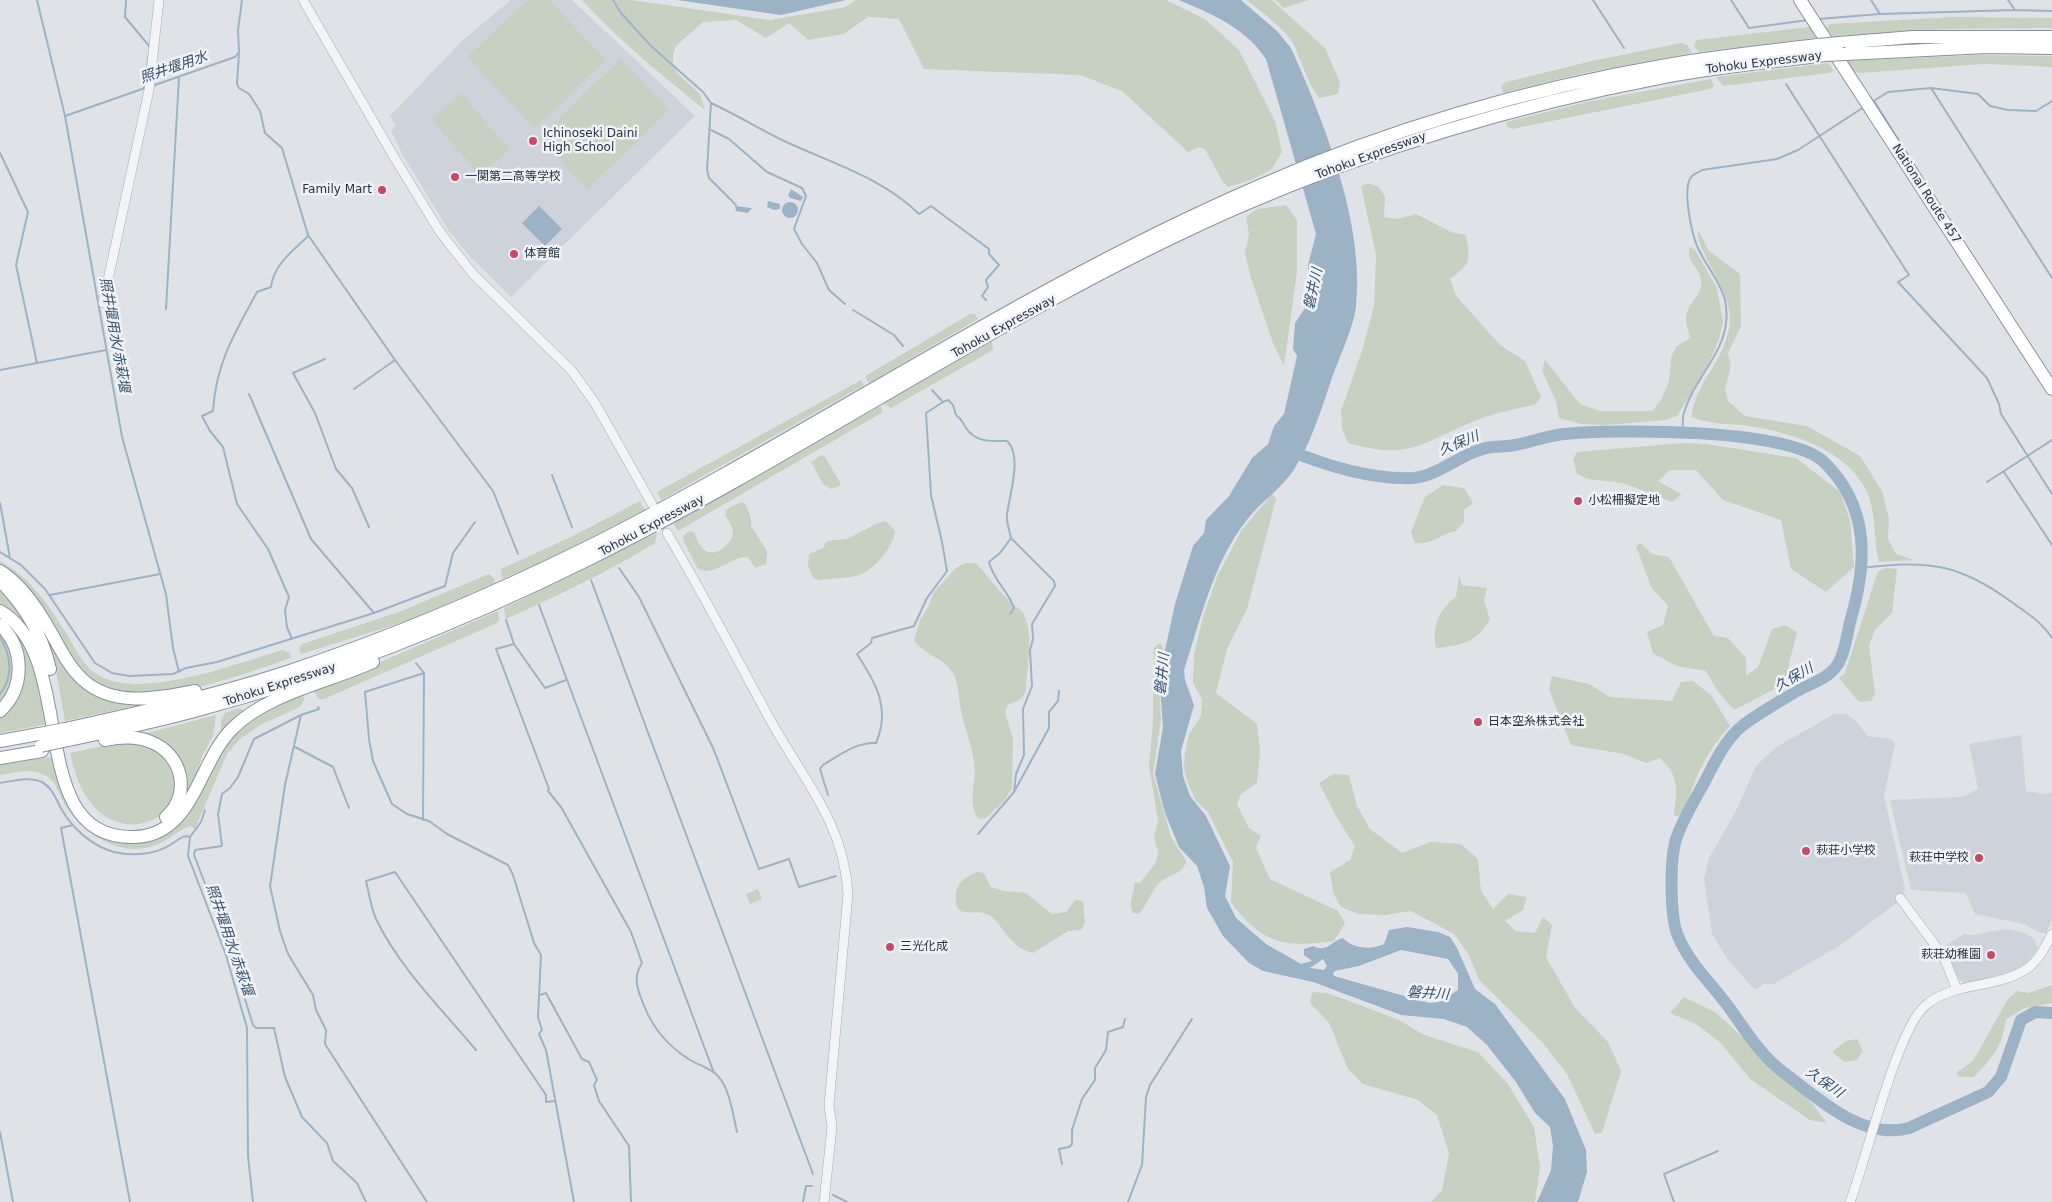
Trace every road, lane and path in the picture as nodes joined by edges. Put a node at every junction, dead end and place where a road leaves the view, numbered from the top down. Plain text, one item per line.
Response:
1 (159, 0) edge
2 (304, 0) edge
3 (1800, 0) edge
4 (2052, 37) edge
5 (2052, 48) edge
6 (1822, 50) junction
7 (103, 303) dead end
8 (985, 330) junction
9 (2052, 389) edge
10 (652, 504) dead end
11 (667, 533) dead end
12 (0, 572) edge
13 (0, 581) edge
14 (0, 611) edge
15 (466, 617) junction
16 (0, 625) edge
17 (342, 652) junction
18 (0, 711) edge
19 (67, 739) junction
20 (0, 741) edge
21 (41, 744) junction
22 (0, 752) edge
23 (0, 758) edge
24 (1900, 898) dead end
25 (2052, 934) edge
26 (1956, 990) junction
27 (824, 1202) edge
28 (1850, 1202) edge

1 - 7 street
2 - 10 street
3 - 9 highway, National Route 457
4 - 6 highway, Tohoku Expressway, bridge
5 - 6 highway, Tohoku Expressway, bridge
6 - 8 highway, Tohoku Expressway
8 - 15 highway, Tohoku Expressway
8 - 17 highway, Tohoku Expressway
11 - 27 street
12 - 17 highway
13 - 19 highway
14 - 15 highway
15 - 19 highway, Tohoku Expressway
16 - 18 highway
17 - 19 highway, Tohoku Expressway
19 - 21 highway, Tohoku Expressway, bridge
20 - 21 highway, Tohoku Expressway
21 - 22 highway, Tohoku Expressway
21 - 23 highway
24 - 26 street
25 - 26 street
26 - 28 street

